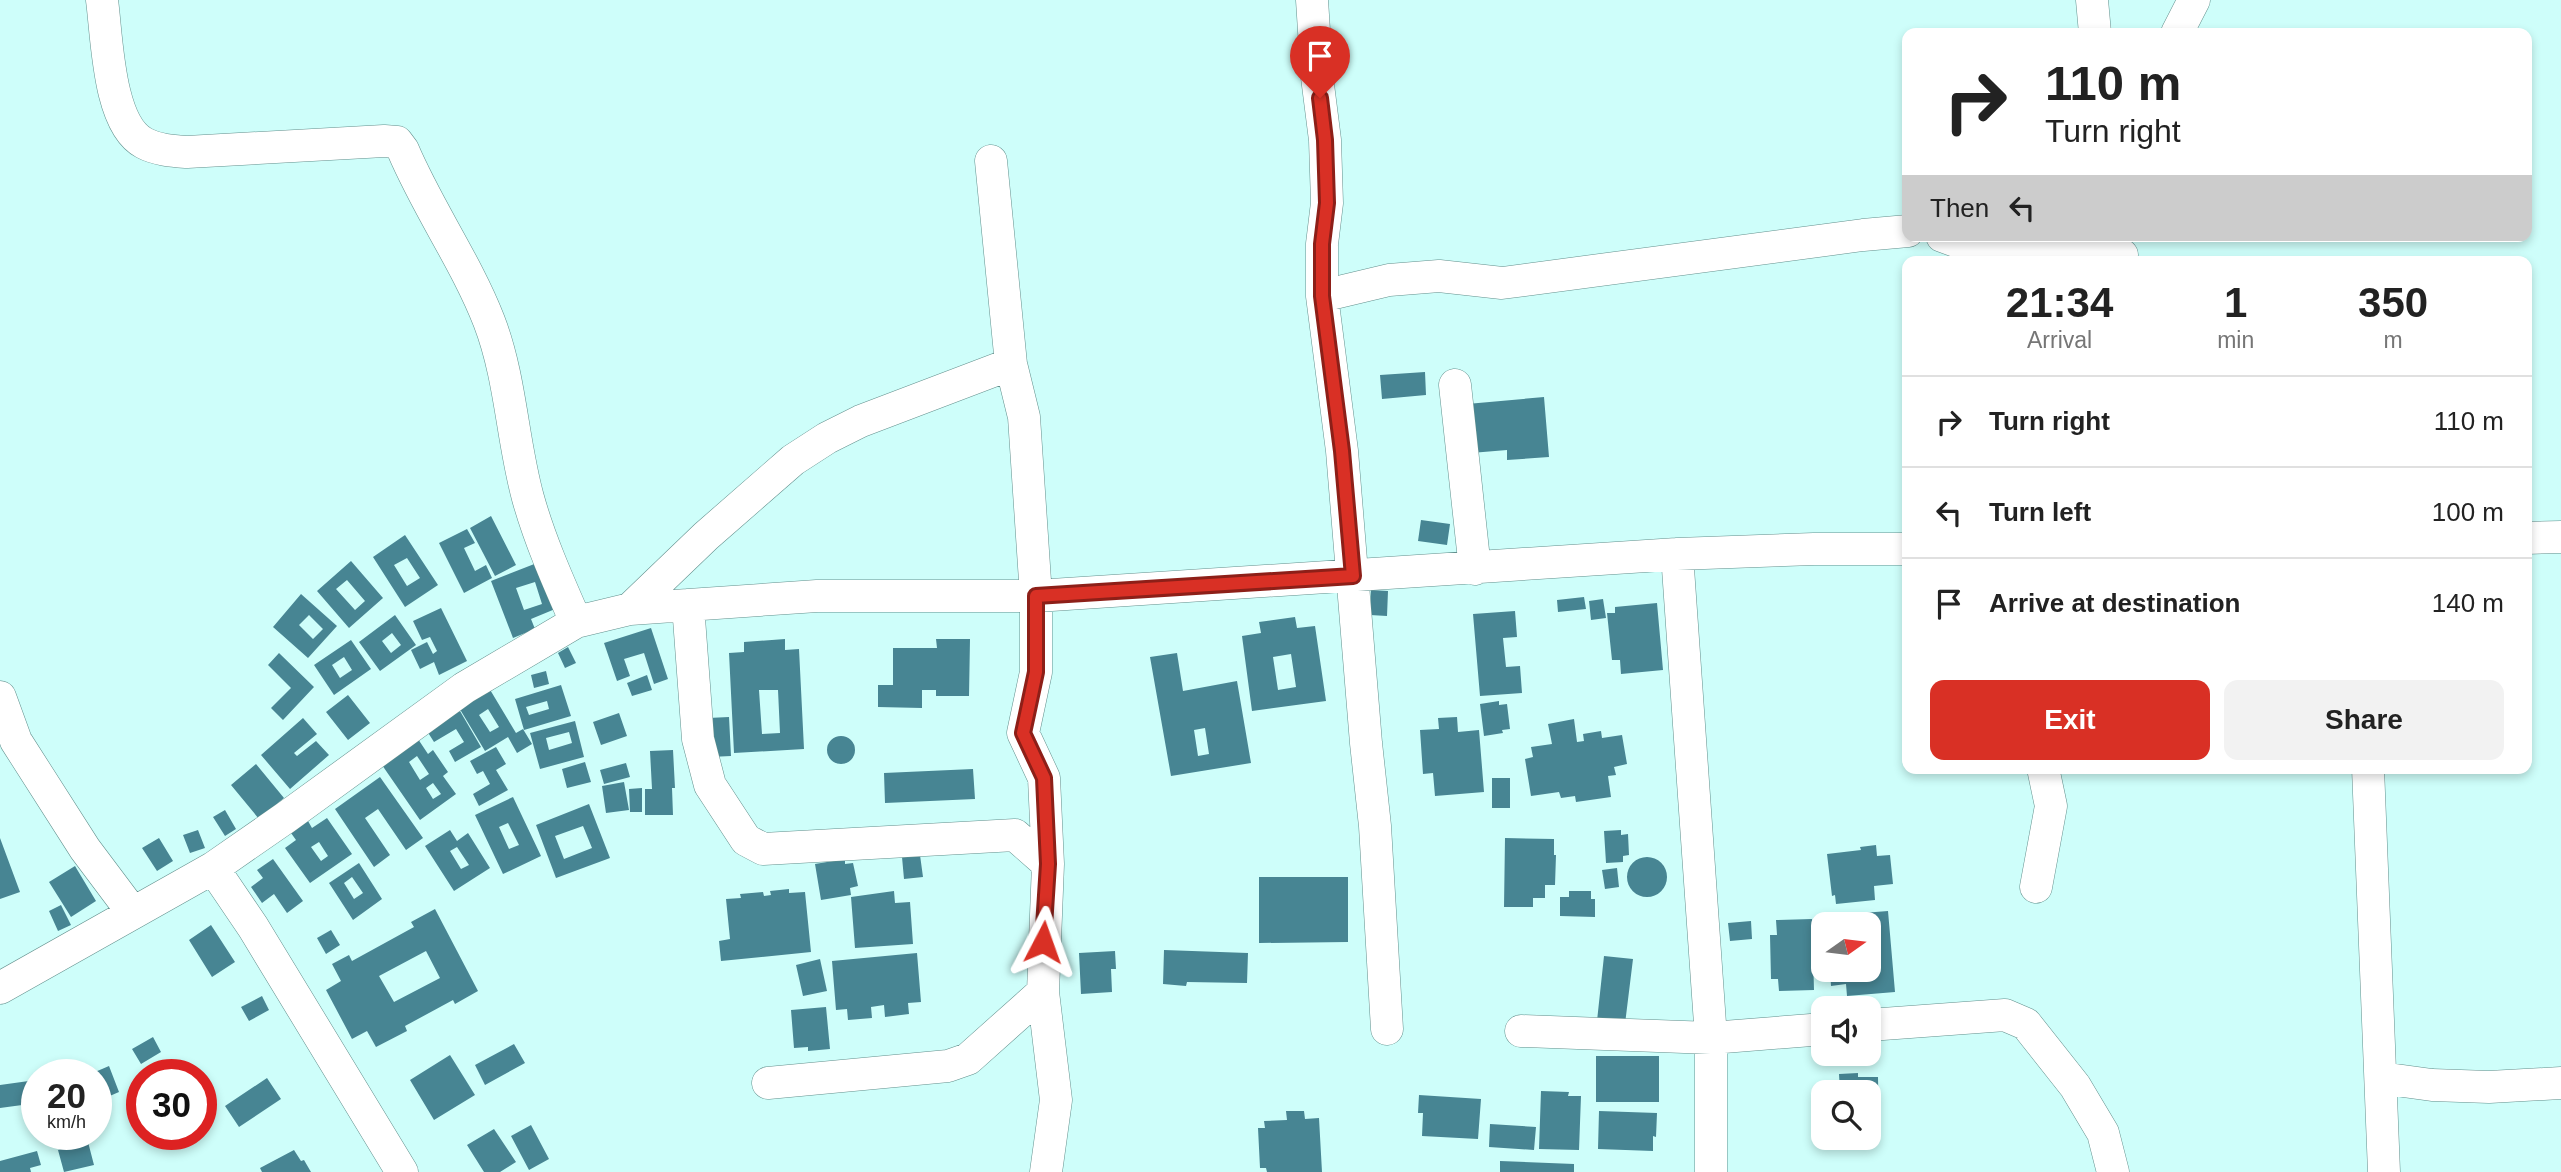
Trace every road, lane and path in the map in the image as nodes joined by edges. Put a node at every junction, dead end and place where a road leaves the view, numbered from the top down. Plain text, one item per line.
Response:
1 (102, 0) edge
2 (1312, 0) edge
3 (2092, 0) edge
4 (2194, 0) edge
5 (2095, 28) edge
6 (2180, 28) edge
7 (991, 161) dead end
8 (1902, 232) edge
9 (1958, 242) edge
10 (2122, 251) edge
11 (1997, 256) edge
12 (2036, 256) edge
13 (1322, 296) junction
14 (1011, 364) junction
15 (1455, 385) dead end
16 (2561, 537) edge
17 (2532, 538) edge
18 (1902, 549) edge
19 (1676, 554) junction
20 (1475, 569) junction
21 (1353, 576) junction
22 (1036, 596) junction
23 (688, 605) junction
24 (630, 608) junction
25 (576, 622) junction
26 (0, 697) edge
27 (2044, 774) edge
28 (2368, 774) edge
29 (1048, 864) junction
30 (213, 867) junction
31 (2036, 887) dead end
32 (133, 913) junction
33 (0, 988) edge
34 (1043, 992) junction
35 (1881, 1025) edge
36 (1388, 1029) dead end
37 (1811, 1030) edge
38 (1521, 1031) dead end
39 (1711, 1038) junction
40 (2381, 1078) junction
41 (768, 1083) dead end
42 (2561, 1083) edge
43 (402, 1172) edge
44 (1046, 1172) edge
45 (1711, 1172) edge
46 (2113, 1172) edge
47 (2384, 1172) edge

1 - 25 street
2 - 13 street
3 - 5 street
4 - 6 street
7 - 14 street
8 - 13 street
9 - 11 street
10 - 12 street
13 - 21 street
14 - 22 street
14 - 24 street
15 - 20 street
16 - 17 street
18 - 19 street
19 - 20 street
19 - 39 street
20 - 21 street
21 - 22 street
21 - 36 street
22 - 23 street
22 - 29 street
23 - 24 street
23 - 29 street
24 - 25 street
25 - 30 street
26 - 32 street
27 - 31 street
28 - 40 street
29 - 34 street
30 - 32 street
30 - 43 street
32 - 33 street
34 - 41 street
34 - 44 street
35 - 46 street
37 - 39 street
38 - 39 street
39 - 45 street
40 - 42 street
40 - 47 street

